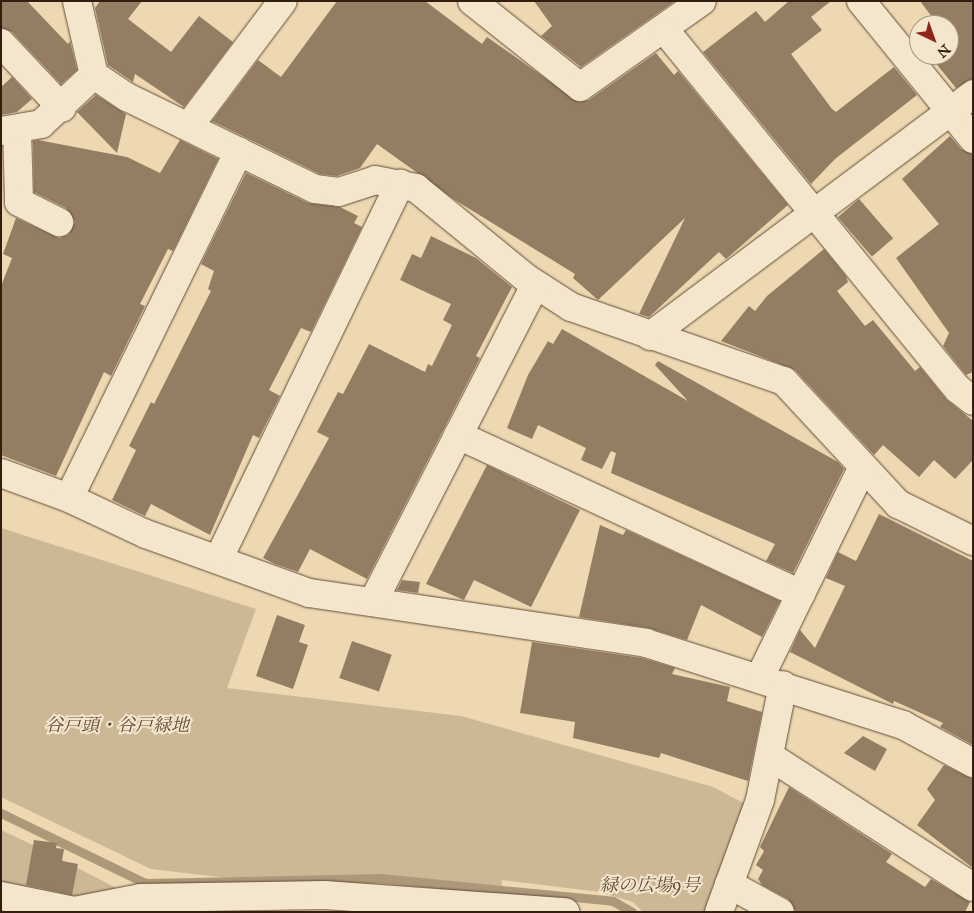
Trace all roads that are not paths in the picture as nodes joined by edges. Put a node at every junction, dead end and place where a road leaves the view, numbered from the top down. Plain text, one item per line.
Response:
1 (77, 1) edge
2 (283, 1) edge
3 (472, 1) edge
4 (861, 1) edge
5 (698, 2) edge
6 (664, 29) junction
7 (1, 44) edge
8 (94, 75) junction
9 (973, 94) edge
10 (62, 108) junction
11 (950, 111) junction
12 (190, 126) junction
13 (9, 130) edge
14 (973, 139) edge
15 (239, 151) junction
16 (400, 183) junction
17 (814, 213) junction
18 (59, 222) dead end
19 (535, 285) junction
20 (650, 336) junction
21 (973, 401) edge
22 (458, 435) junction
23 (862, 469) junction
24 (1, 473) edge
25 (69, 498) junction
26 (973, 541) edge
27 (219, 558) junction
28 (801, 594) junction
29 (374, 600) junction
30 (772, 681) junction
31 (771, 757) junction
32 (973, 763) edge
33 (729, 884) junction
34 (973, 887) edge
35 (1, 896) edge
36 (325, 904) edge
37 (460, 907) edge
38 (565, 912) edge
39 (719, 912) edge
40 (780, 912) edge

1 - 8 street
2 - 12 street
3 - 6 street
4 - 11 street
5 - 6 street
6 - 17 street
7 - 10 street
8 - 10 street
8 - 12 street
9 - 11 street
10 - 13 street
11 - 14 street
11 - 17 street
12 - 15 street
13 - 18 street
15 - 16 street
15 - 25 street
16 - 19 street
16 - 27 street
17 - 20 street
17 - 21 street
19 - 20 street
19 - 22 street
20 - 23 street
22 - 28 street
22 - 29 street
23 - 26 street
23 - 28 street
24 - 25 street
25 - 27 street
27 - 29 street
28 - 30 street
29 - 30 street
30 - 31 street
30 - 32 street
31 - 33 street
31 - 34 street
33 - 39 street
33 - 40 street
35 - 36 street
36 - 37 street
37 - 38 street

